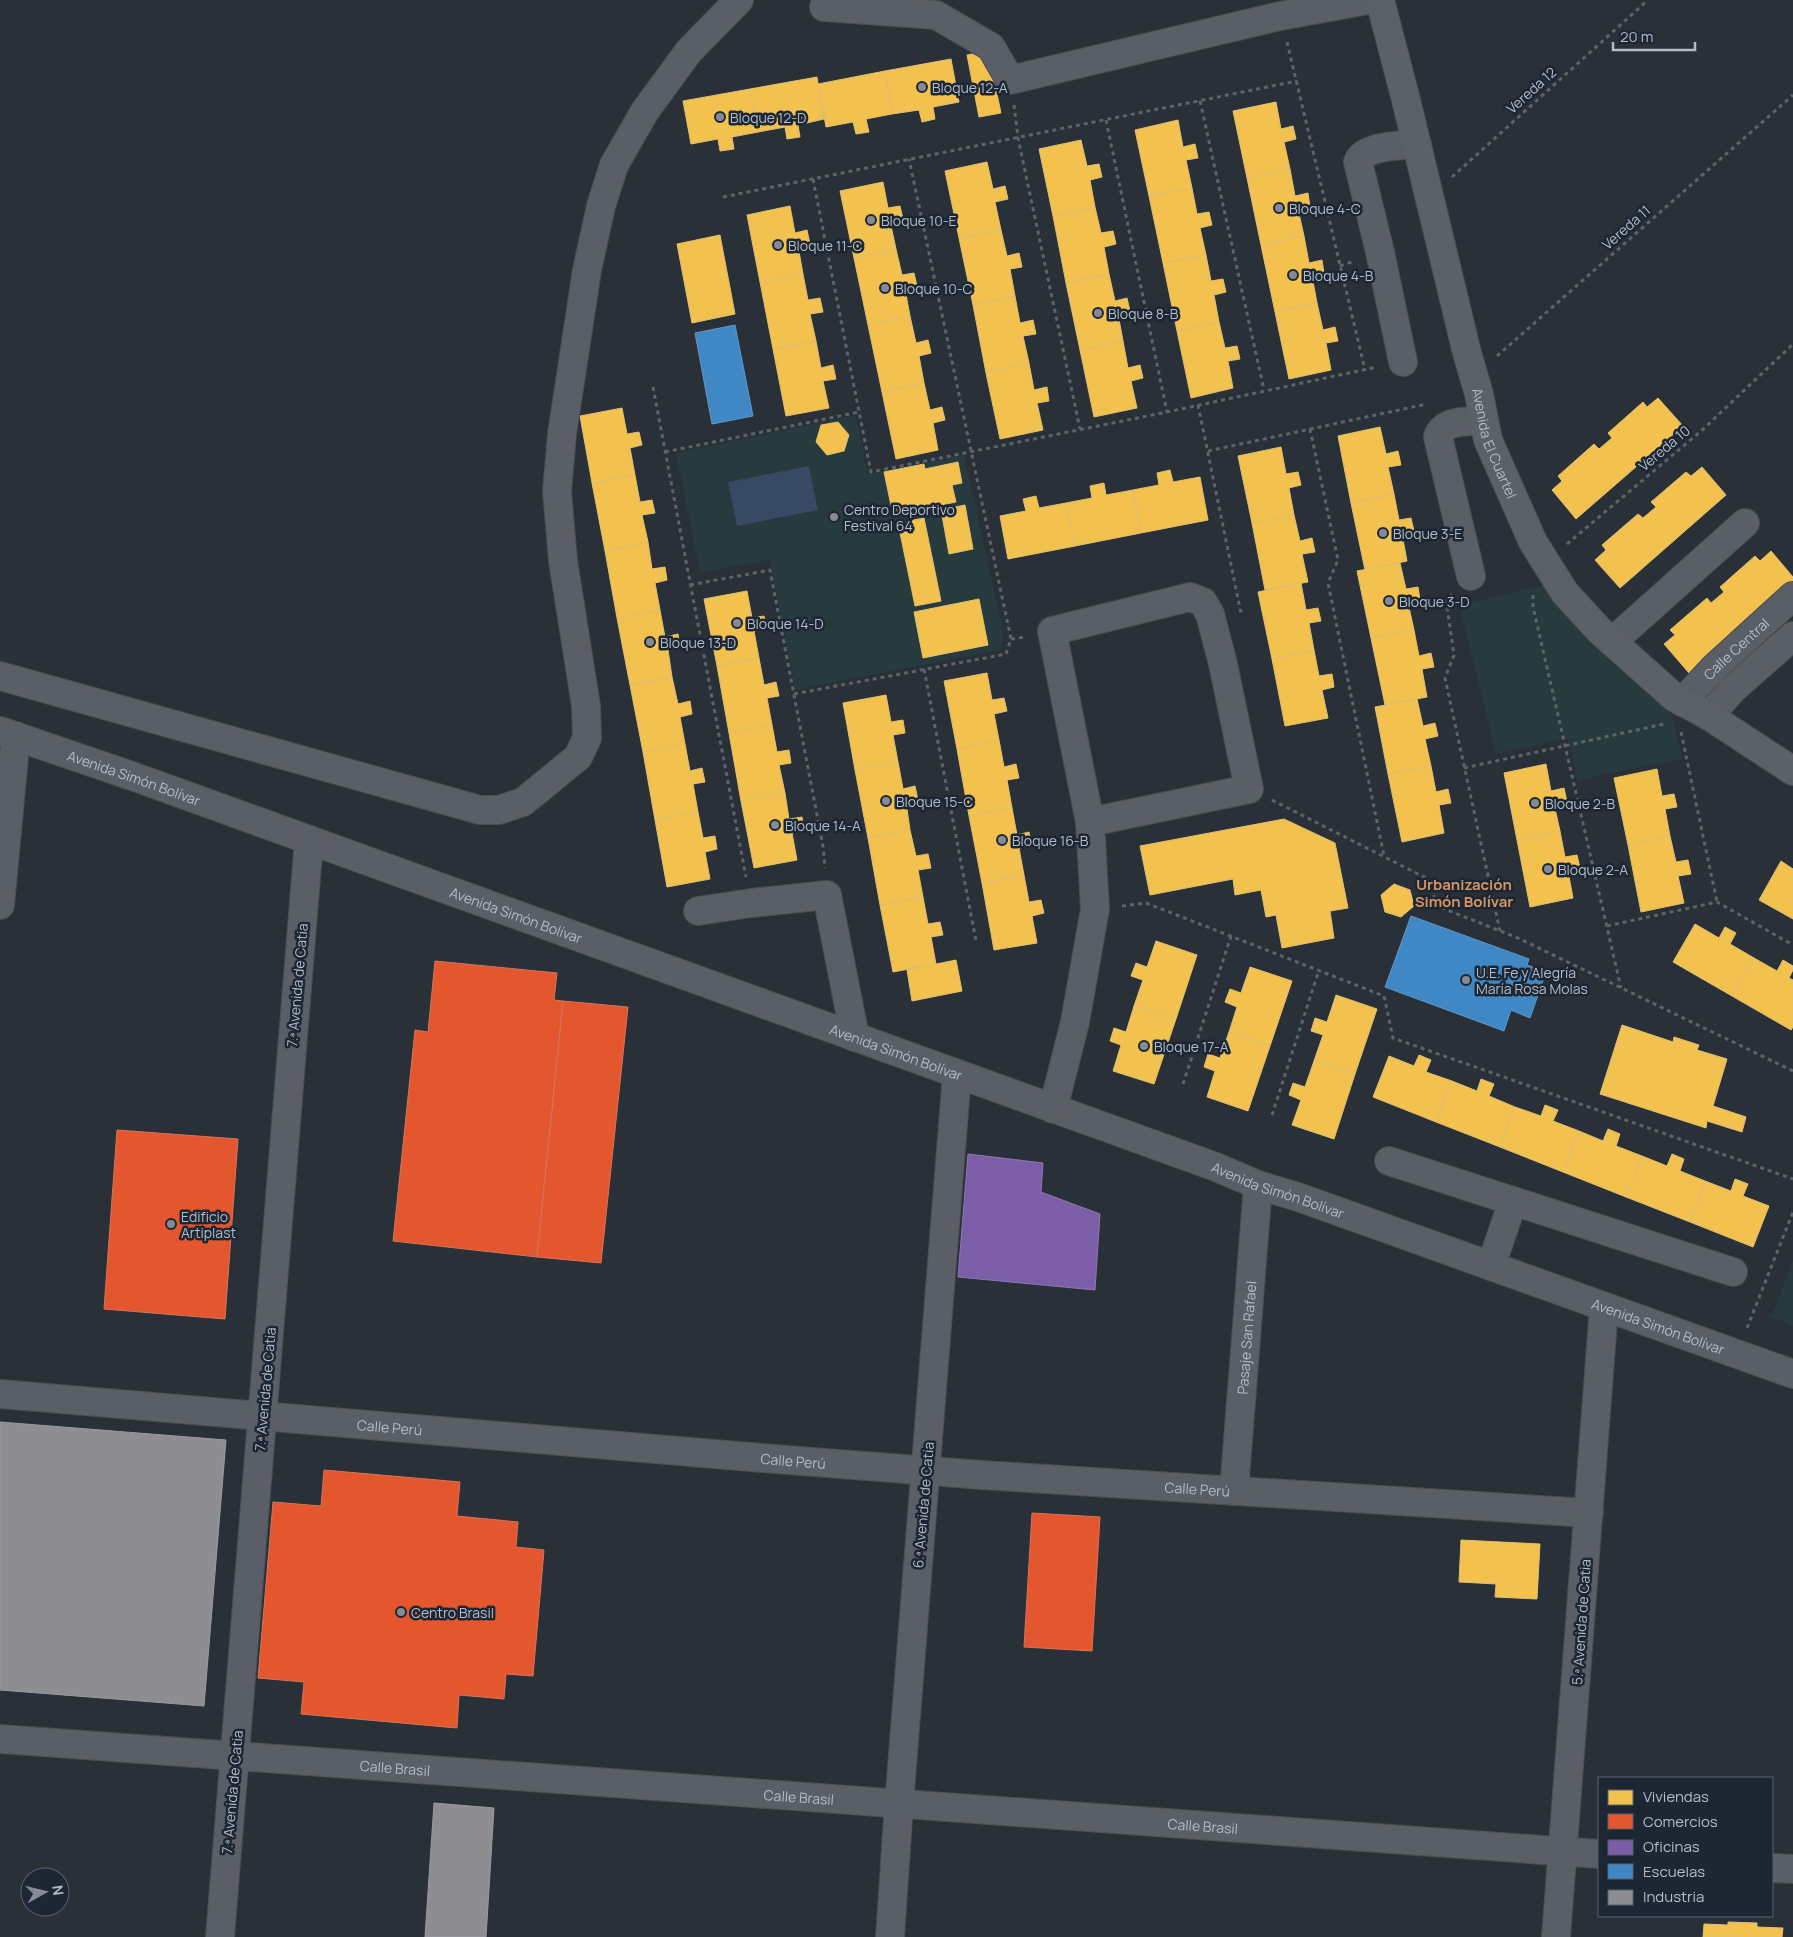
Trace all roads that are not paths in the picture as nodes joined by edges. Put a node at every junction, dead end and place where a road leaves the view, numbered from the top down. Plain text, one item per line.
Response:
1 (739, 0) edge
2 (1368, 0) edge
3 (1380, 0) edge
4 (824, 7) dead end
5 (1417, 144) junction
6 (1403, 362) road end
7 (1483, 421) junction
8 (1746, 523) dead end
9 (1471, 576) road end
10 (1793, 596) edge
11 (1793, 636) edge
12 (1612, 642) junction
13 (0, 676) edge
14 (1678, 707) junction
15 (1709, 716) junction
16 (8, 734) edge
17 (1793, 771) edge
18 (1090, 822) junction
19 (309, 840) junction
20 (0, 905) edge
21 (698, 911) dead end
22 (855, 1038) junction
23 (957, 1074) junction
24 (1053, 1108) junction
25 (1389, 1161) dead end
26 (1258, 1185) junction
27 (1513, 1201) junction
28 (1492, 1266) junction
29 (1733, 1272) dead end
30 (1604, 1306) junction
31 (1793, 1374) edge
32 (0, 1394) edge
33 (263, 1416) junction
34 (925, 1470) junction
35 (1234, 1491) junction
36 (1589, 1513) junction
37 (0, 1739) edge
38 (235, 1756) junction
39 (898, 1804) junction
40 (1564, 1852) junction
41 (1598, 1854) edge
42 (1773, 1868) edge
43 (1793, 1869) edge
44 (220, 1937) edge
45 (890, 1937) edge
46 (1556, 1937) edge

1 - 13 street
2 - 4 street
3 - 5 main road, Avenida El Cuartel
5 - 6 street
5 - 7 main road, Avenida El Cuartel
7 - 9 street
7 - 12 main road, Avenida El Cuartel
8 - 12 street
10 - 14 street, Calle Central
11 - 15 street, Calle Central
12 - 14 main road, Avenida El Cuartel
14 - 15 main road, Avenida El Cuartel
15 - 17 main road, Avenida El Cuartel
16 - 19 street, Avenida Simón Bolívar
16 - 20 street
18 - 18 street
18 - 24 street
19 - 22 street, Avenida Simón Bolívar
19 - 33 street, 7.ª Avenida de Catia
21 - 22 street
22 - 23 street, Avenida Simón Bolívar
23 - 24 street, Avenida Simón Bolívar
23 - 34 street, 6.ª Avenida de Catia
24 - 26 street, Avenida Simón Bolívar
25 - 27 street
26 - 28 street, Avenida Simón Bolívar
26 - 35 street, Pasaje San Rafael
27 - 28 street
27 - 29 street
28 - 30 street, Avenida Simón Bolívar
30 - 31 street, Avenida Simón Bolívar
30 - 36 street, 5.ª Avenida de Catia
32 - 33 street, Calle Perú
33 - 34 street, Calle Perú
33 - 38 street, 7.ª Avenida de Catia
34 - 35 street, Calle Perú
34 - 39 street, 6.ª Avenida de Catia
35 - 36 street, Calle Perú
36 - 40 street, 5.ª Avenida de Catia
37 - 38 street, Calle Brasil
38 - 39 street, Calle Brasil
38 - 44 street, 7.ª Avenida de Catia
39 - 40 street, Calle Brasil
39 - 45 street, 6.ª Avenida de Catia
40 - 41 street, Calle Brasil
40 - 46 street, 5.ª Avenida de Catia
42 - 43 street

